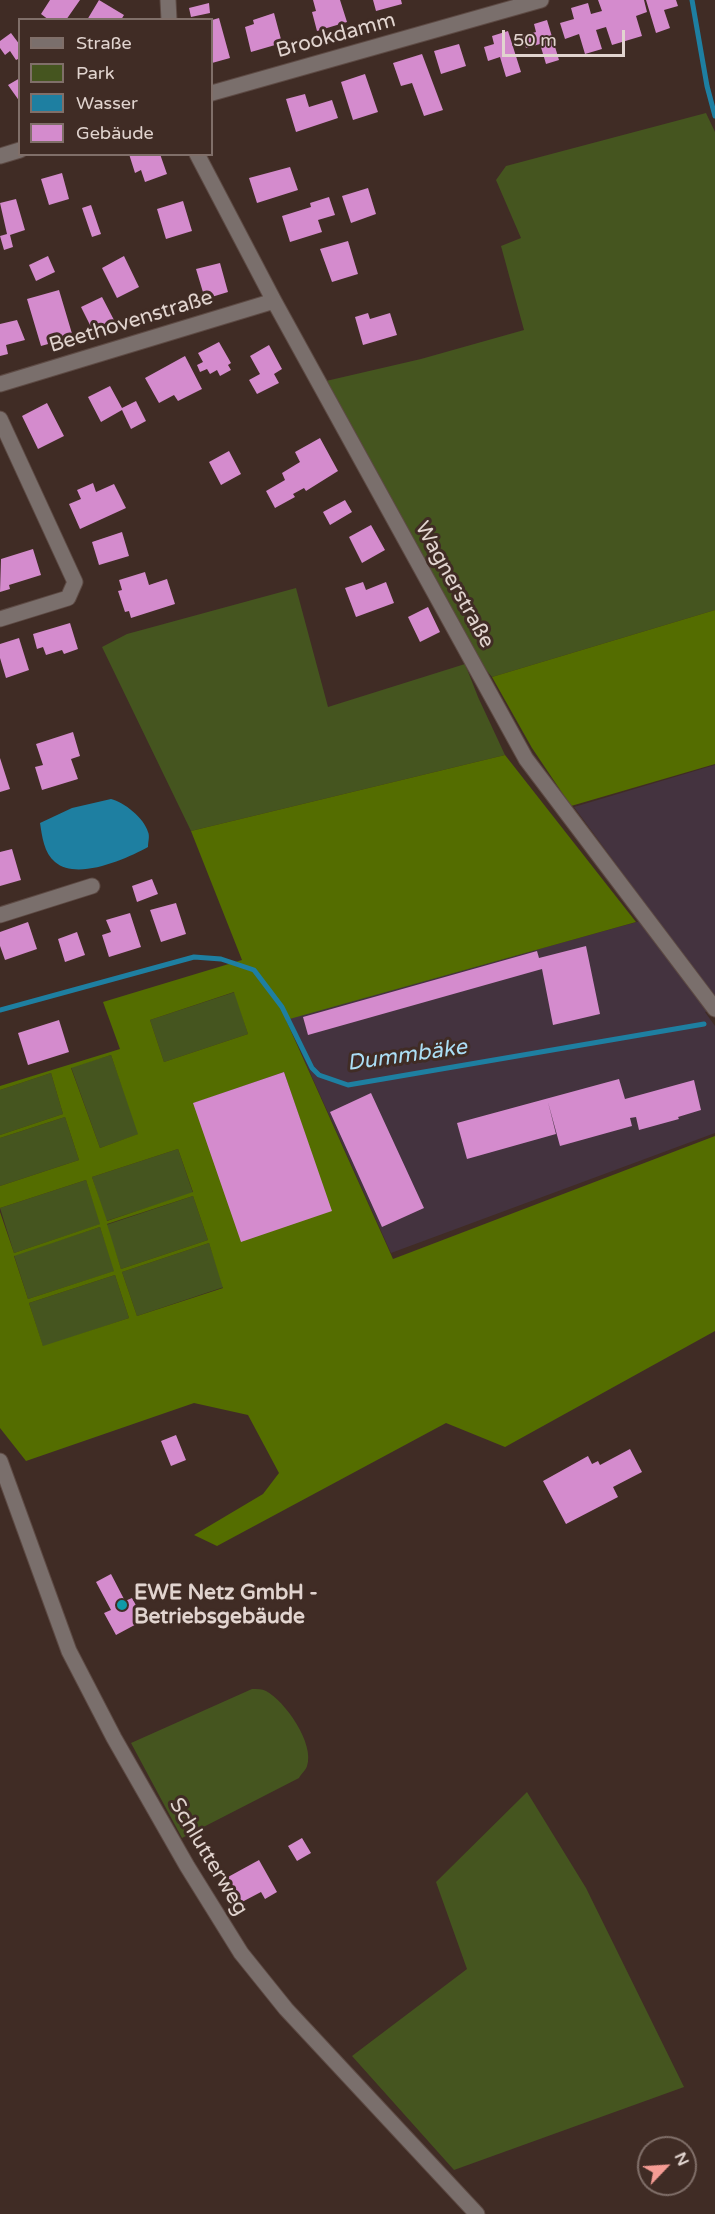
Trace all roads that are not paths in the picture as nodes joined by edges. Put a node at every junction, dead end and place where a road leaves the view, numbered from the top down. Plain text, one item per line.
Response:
1 (168, 0) edge
2 (541, 0) edge
3 (169, 18) edge
4 (213, 93) edge
5 (18, 151) edge
6 (0, 156) edge
7 (197, 156) edge
8 (274, 301) junction
9 (0, 384) edge
10 (0, 419) edge
11 (0, 619) edge
12 (92, 886) dead end
13 (0, 915) edge
14 (715, 1009) edge
15 (0, 1461) edge
16 (477, 2214) edge

1 - 3 street
2 - 4 street, Brookdamm
5 - 6 street
7 - 8 street, Wagnerstraße
8 - 9 street, Beethovenstraße
8 - 14 street, Wagnerstraße
10 - 11 street
12 - 13 street
15 - 16 street, Schlutterweg

